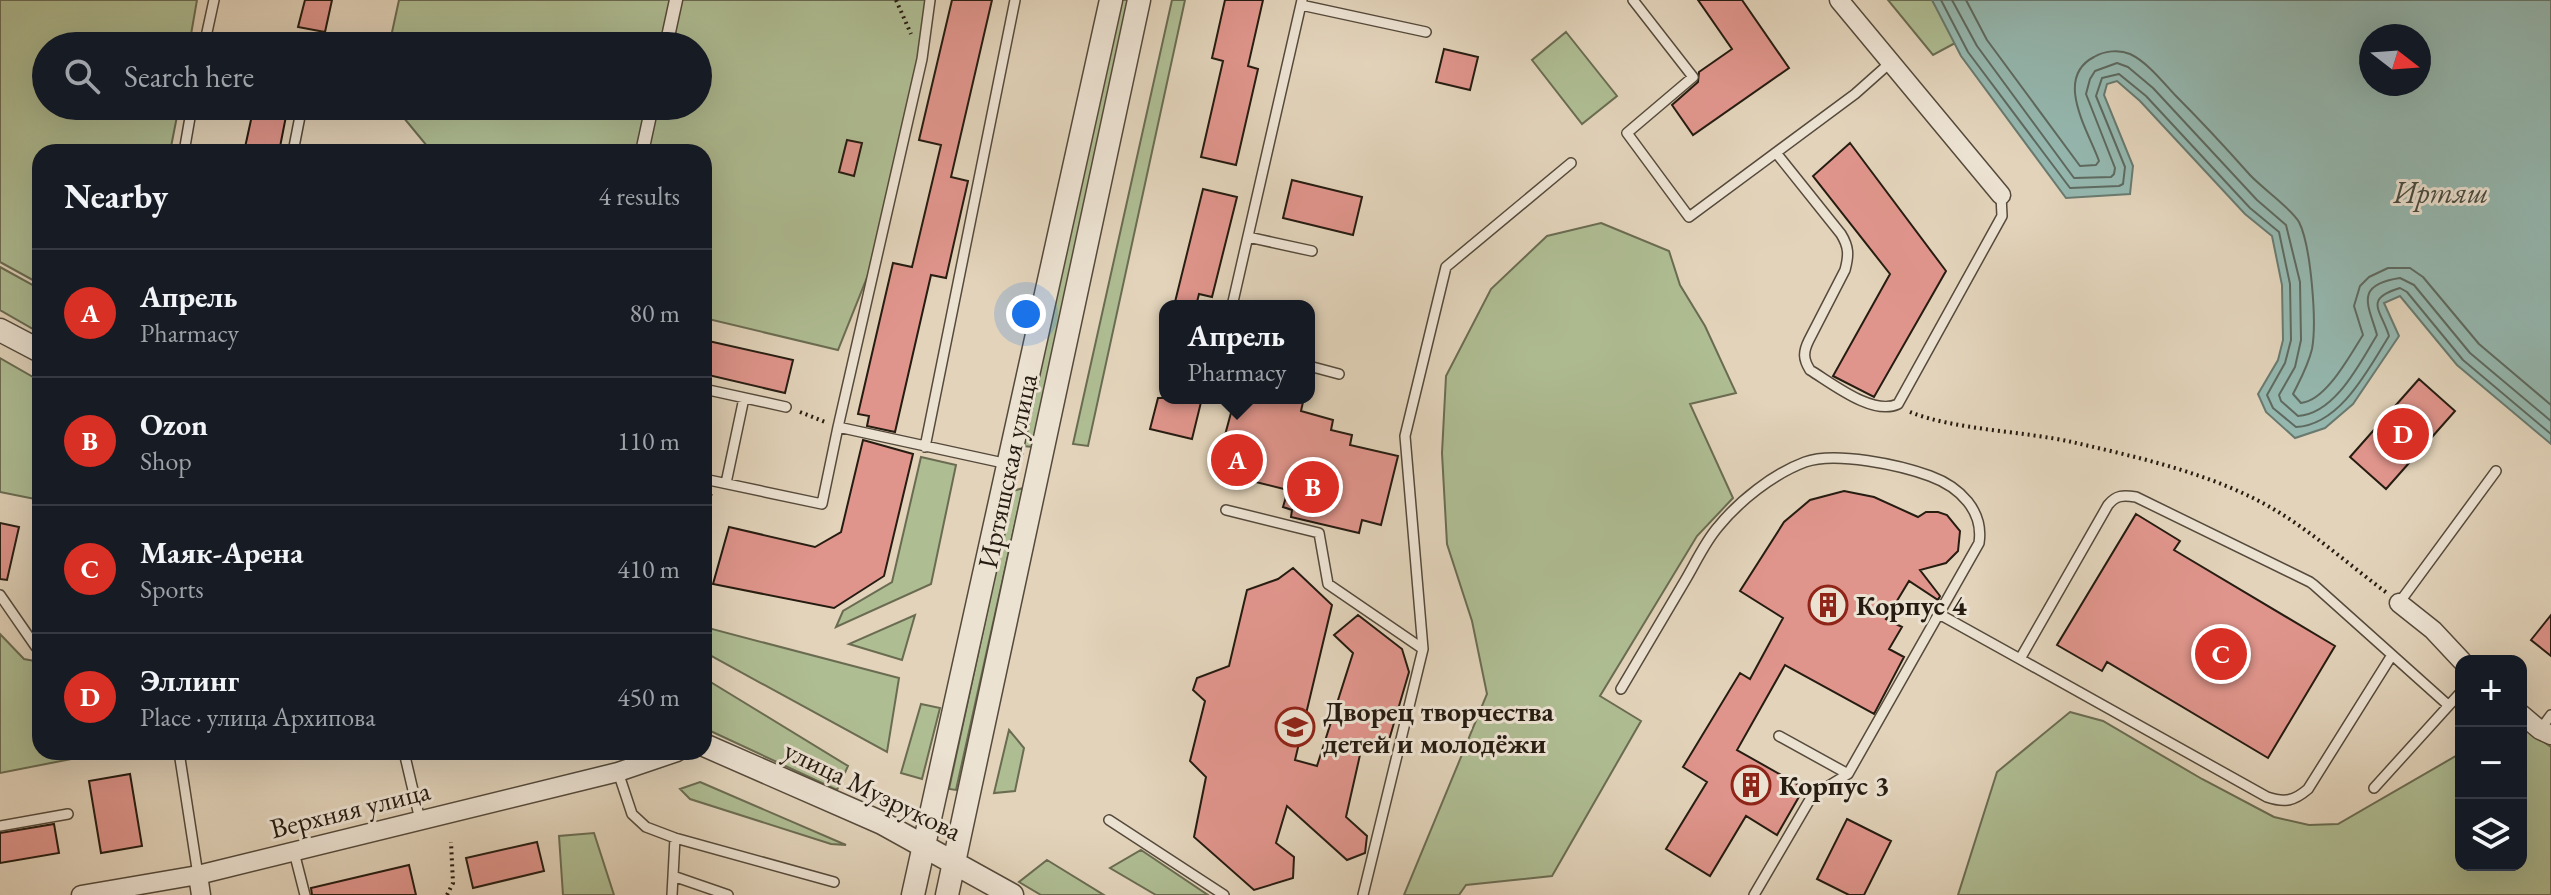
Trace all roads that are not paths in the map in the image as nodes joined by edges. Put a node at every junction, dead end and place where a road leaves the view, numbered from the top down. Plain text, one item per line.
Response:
1 (214, 0) edge
2 (676, 0) edge
3 (930, 0) edge
4 (1015, 0) edge
5 (1111, 0) edge
6 (1139, 0) edge
7 (1633, 0) edge
8 (1839, 0) edge
9 (1302, 3) edge
10 (207, 32) edge
11 (669, 32) edge
12 (1426, 32) dead end
13 (1891, 62) junction
14 (190, 120) edge
15 (299, 120) edge
16 (649, 120) edge
17 (185, 144) edge
18 (295, 144) edge
19 (644, 144) edge
20 (1777, 154) junction
21 (1571, 163) dead end
22 (2001, 195) joint
23 (1248, 237) junction
24 (1312, 251) dead end
25 (1233, 300) edge
26 (0, 330) edge
27 (32, 347) edge
28 (1315, 368) edge
29 (1339, 374) dead end
30 (712, 391) edge
31 (744, 398) junction
32 (786, 407) road end
33 (838, 427) junction
34 (925, 447) junction
35 (1008, 464) junction
36 (1038, 470) junction
37 (2496, 471) dead end
38 (712, 481) edge
39 (726, 483) junction
40 (1226, 510) dead end
41 (0, 595) edge
42 (2399, 603) joint
43 (1939, 614) junction
44 (32, 641) edge
45 (1423, 649) junction
46 (2392, 655) junction
47 (2456, 655) edge
48 (2020, 659) junction
49 (1621, 689) dead end
50 (2455, 698) edge
51 (2448, 705) junction
52 (2527, 717) edge
53 (2547, 726) edge
54 (1779, 736) dead end
55 (712, 749) edge
56 (180, 760) edge
57 (406, 760) edge
58 (653, 760) edge
59 (618, 772) junction
60 (1848, 774) junction
61 (2374, 788) dead end
62 (68, 814) dead end
63 (420, 820) junction
64 (1109, 820) dead end
65 (0, 826) edge
66 (675, 838) junction
67 (924, 845) junction
68 (294, 852) junction
69 (953, 861) junction
70 (198, 875) junction
71 (673, 876) junction
72 (834, 882) dead end
73 (81, 895) edge
74 (201, 895) edge
75 (305, 895) edge
76 (672, 895) edge
77 (728, 895) edge
78 (913, 895) edge
79 (947, 895) edge
80 (1012, 895) edge
81 (1224, 895) edge
82 (1363, 895) edge
83 (1754, 895) edge

1 - 10 lane
2 - 11 street
3 - 33 lane
4 - 34 lane
5 - 35 street, Иртяшская улица
6 - 36 street, Иртяшская улица
7 - 20 lane
8 - 13 street
9 - 12 lane
9 - 23 lane
13 - 20 lane
13 - 22 street
14 - 17 lane
15 - 18 lane
16 - 19 street
20 - 22 lane
21 - 45 lane
23 - 24 lane
23 - 25 lane
26 - 27 street
28 - 29 lane
30 - 31 lane
31 - 32 lane
31 - 39 lane
33 - 34 lane
33 - 39 lane
34 - 35 lane
35 - 36 street
35 - 67 street, Иртяшская улица
36 - 69 street, Иртяшская улица
37 - 42 lane
38 - 39 lane
40 - 45 lane
41 - 44 lane
42 - 47 street
43 - 48 lane
43 - 49 lane
43 - 60 lane
45 - 82 lane
46 - 48 lane
46 - 48 lane
46 - 51 lane
50 - 51 lane
51 - 61 lane
52 - 53 street
54 - 60 lane
55 - 67 street, улица Музрукова
56 - 70 lane
57 - 63 lane
58 - 59 street, Верхняя улица
59 - 63 street, Верхняя улица
59 - 66 lane
60 - 83 lane
62 - 65 lane
63 - 68 street, Верхняя улица
64 - 81 lane
66 - 71 lane
66 - 72 lane
67 - 69 street, улица Музрукова
67 - 78 street, Иртяшская улица
68 - 70 street, Верхняя улица
68 - 75 lane
69 - 79 street, Иртяшская улица
69 - 80 street, улица Музрукова
70 - 73 street, Верхняя улица
70 - 74 street
71 - 76 lane
71 - 77 lane

